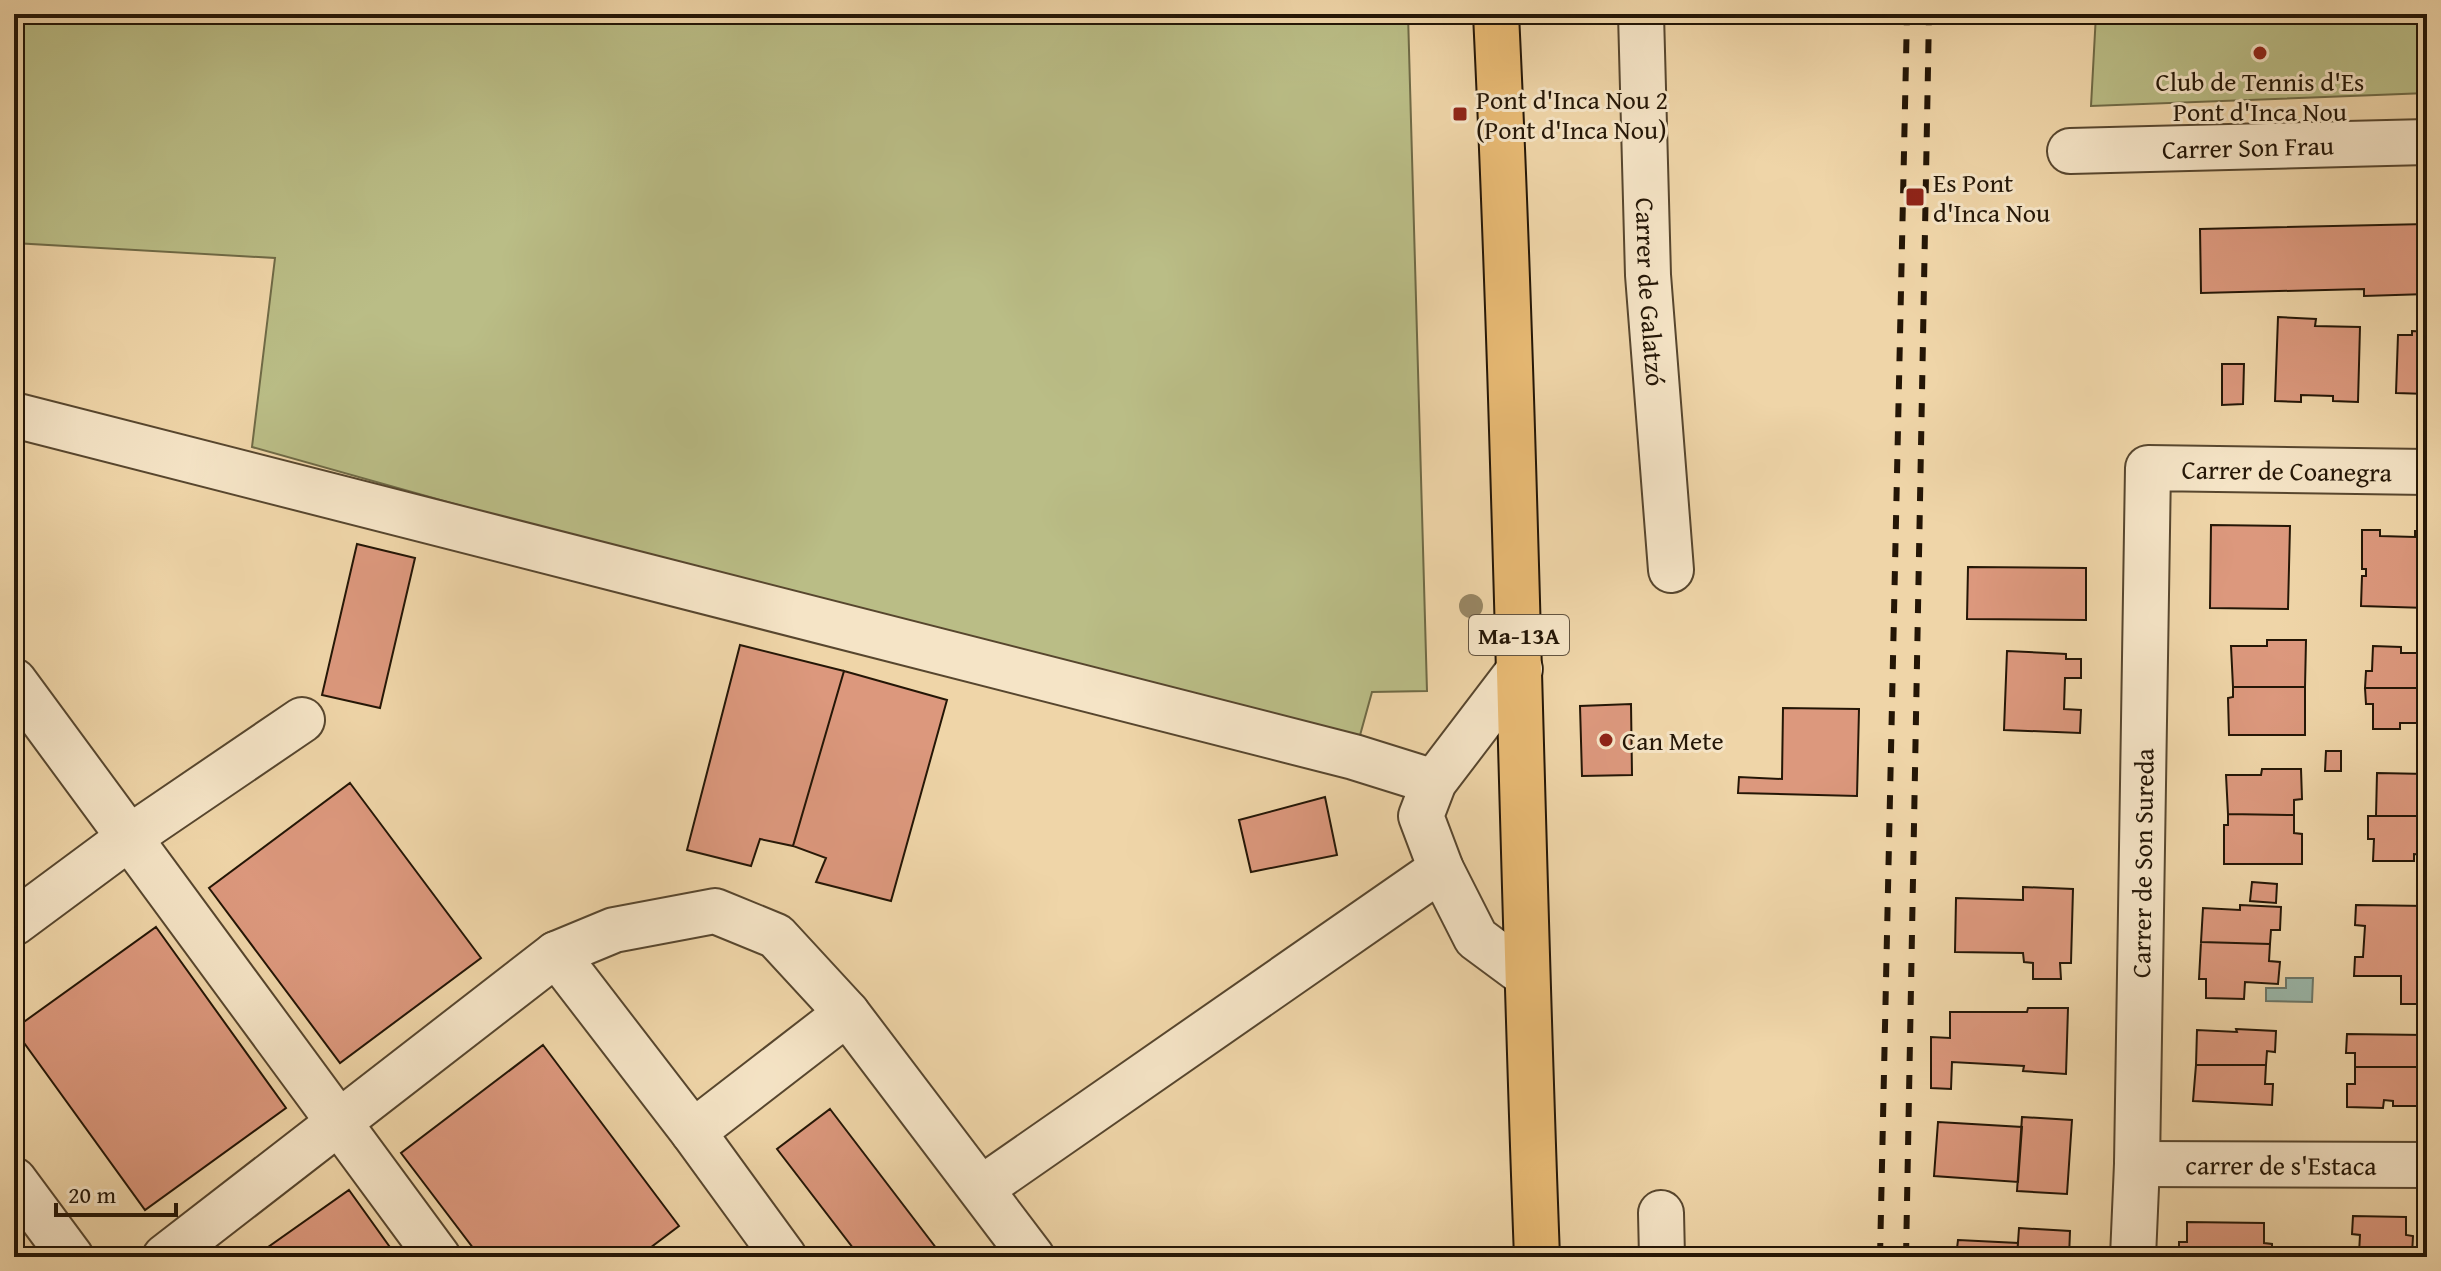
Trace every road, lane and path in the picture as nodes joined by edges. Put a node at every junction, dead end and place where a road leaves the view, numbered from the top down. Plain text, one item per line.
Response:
1 (1496, 14) edge
2 (1641, 14) edge
3 (2427, 142) edge
4 (2070, 151) dead end
5 (14, 415) edge
6 (2148, 468) joint
7 (2427, 472) edge
8 (1671, 570) dead end
9 (1520, 669) junction
10 (14, 681) edge
11 (302, 720) dead end
12 (1434, 782) junction
13 (130, 837) junction
14 (1441, 869) junction
15 (14, 923) edge
16 (556, 954) junction
17 (1526, 975) junction
18 (847, 1013) junction
19 (338, 1122) junction
20 (693, 1132) junction
21 (2137, 1164) junction
22 (2427, 1165) edge
23 (14, 1180) edge
24 (982, 1188) junction
25 (1661, 1213) dead end
26 (71, 1257) edge
27 (165, 1257) edge
28 (438, 1257) edge
29 (783, 1257) edge
30 (1032, 1257) edge
31 (1537, 1257) edge
32 (1662, 1257) edge
33 (2133, 1257) edge

1 - 9 main road, Ma-13A
2 - 8 street, Carrer de Galatzó
3 - 4 street, Carrer Son Frau
5 - 12 street
6 - 7 street, Carrer de Coanegra
6 - 21 street, Carrer de Son Sureda
9 - 12 street
9 - 17 main road, Ma-13A
10 - 13 street
11 - 13 street
12 - 14 street
13 - 15 street
13 - 19 street
14 - 17 street
14 - 24 street
16 - 18 street
16 - 19 street
16 - 20 street
17 - 31 main road, Ma-13A
18 - 20 street
18 - 24 street
19 - 27 street
19 - 28 street
20 - 29 street
21 - 22 street, carrer de s'Estaca
21 - 33 street, Carrer de Son Sureda
23 - 26 street
24 - 30 street
25 - 32 street

